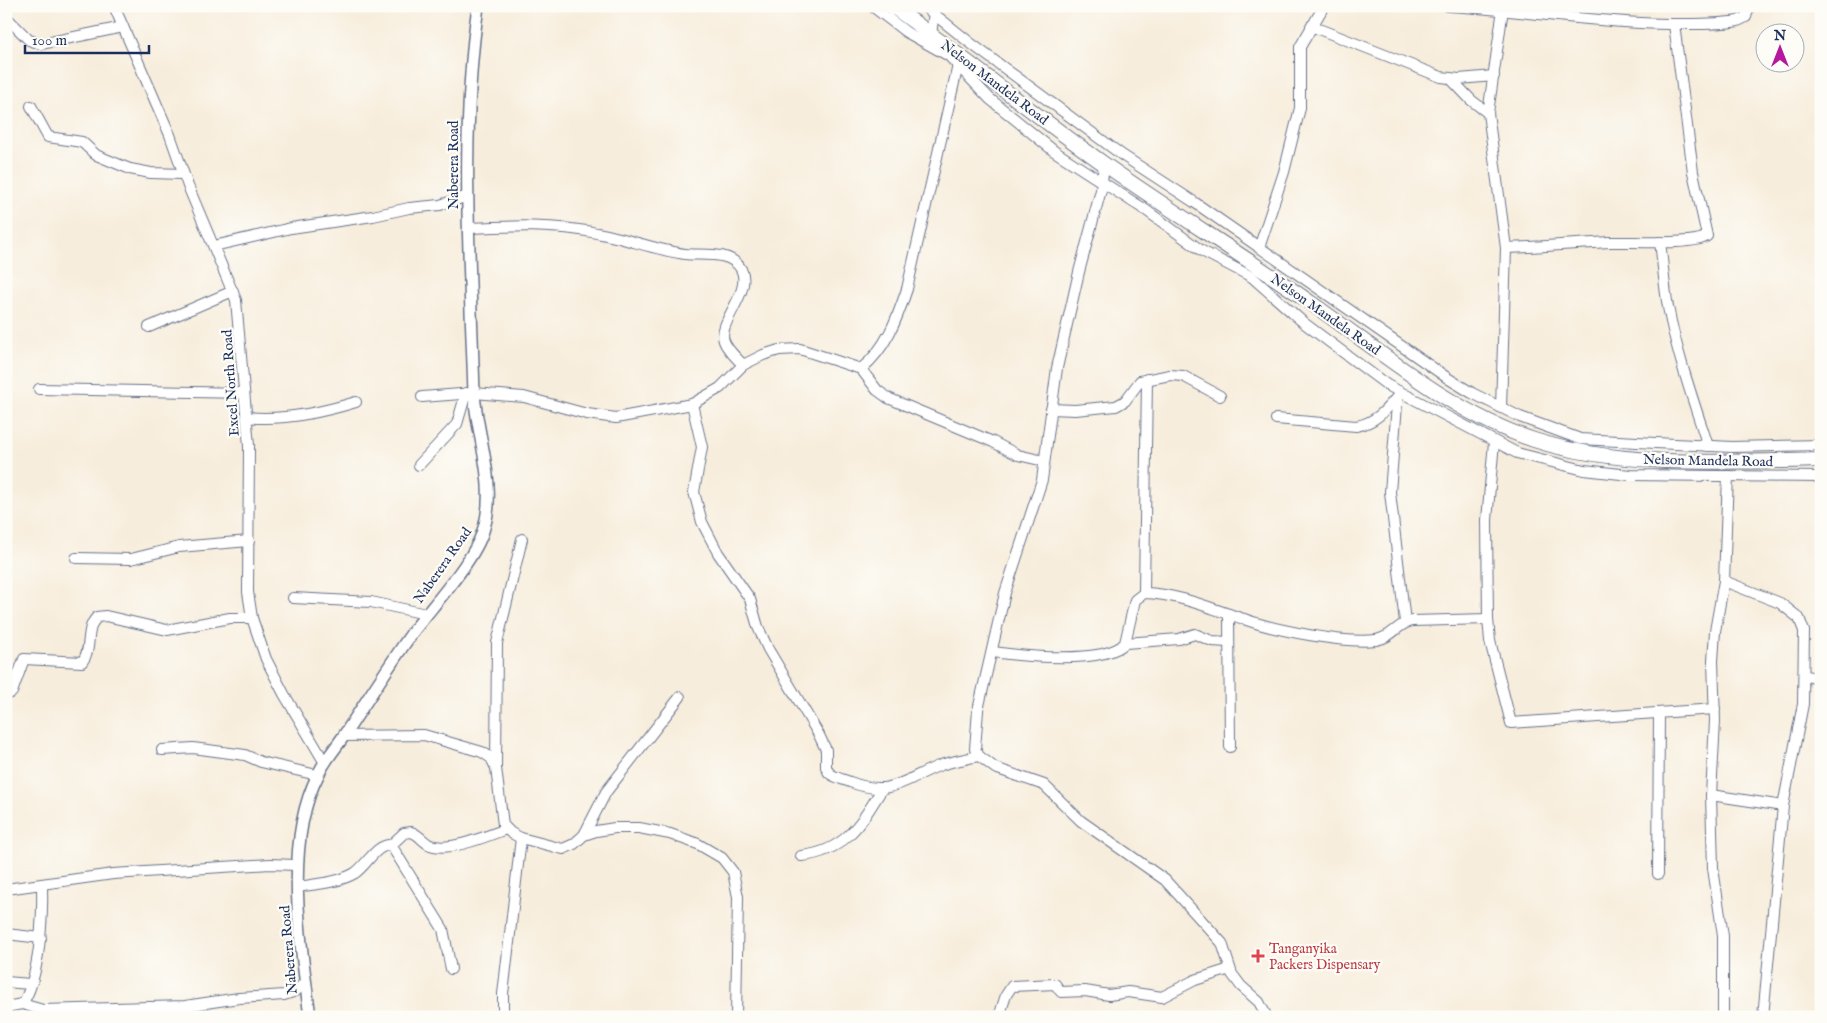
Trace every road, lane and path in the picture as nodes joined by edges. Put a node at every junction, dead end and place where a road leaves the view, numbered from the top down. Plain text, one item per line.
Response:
1 (114, 6) edge
2 (478, 6) edge
3 (872, 6) edge
4 (892, 6) edge
5 (924, 6) edge
6 (1324, 6) edge
7 (1448, 6) edge
8 (1748, 6) edge
9 (1503, 9) junction
10 (935, 11) edge
11 (6, 17) edge
12 (1674, 24) junction
13 (1311, 26) junction
14 (123, 27) junction
15 (931, 34) junction
16 (958, 65) junction
17 (1494, 76) junction
18 (1451, 78) junction
19 (31, 106) dead end
20 (1488, 113) junction
21 (1104, 164) junction
22 (183, 174) junction
23 (1102, 183) junction
24 (468, 196) junction
25 (468, 228) junction
26 (1660, 242) junction
27 (214, 246) junction
28 (1259, 248) junction
29 (1506, 248) junction
30 (233, 291) junction
31 (149, 328) dead end
32 (743, 365) junction
33 (861, 369) junction
34 (1147, 379) junction
35 (39, 389) dead end
36 (244, 393) junction
37 (470, 393) junction
38 (1397, 394) junction
39 (1220, 396) dead end
40 (422, 397) dead end
41 (356, 402) dead end
42 (692, 404) junction
43 (1501, 408) junction
44 (1051, 409) junction
45 (247, 418) junction
46 (1276, 419) dead end
47 (1494, 442) junction
48 (1821, 445) edge
49 (1708, 446) junction
50 (1821, 460) edge
51 (1044, 461) junction
52 (420, 465) dead end
53 (1728, 476) junction
54 (1821, 477) edge
55 (522, 539) dead end
56 (249, 541) junction
57 (76, 558) dead end
58 (1724, 581) junction
59 (1144, 593) junction
60 (293, 598) dead end
61 (426, 614) junction
62 (1229, 614) junction
63 (252, 618) junction
64 (1488, 619) junction
65 (1406, 622) junction
66 (1228, 642) junction
67 (1125, 643) junction
68 (992, 652) junction
69 (1804, 675) junction
70 (1821, 680) edge
71 (6, 694) edge
72 (680, 697) dead end
73 (1715, 709) junction
74 (1659, 714) junction
75 (343, 736) junction
76 (1230, 747) dead end
77 (162, 750) dead end
78 (978, 756) junction
79 (325, 763) junction
80 (496, 768) junction
81 (317, 775) junction
82 (882, 789) junction
83 (1711, 795) junction
84 (1783, 806) junction
85 (506, 829) junction
86 (584, 835) junction
87 (521, 838) junction
88 (392, 845) junction
89 (801, 856) dead end
90 (296, 865) junction
91 (1658, 874) dead end
92 (42, 884) junction
93 (297, 887) junction
94 (6, 889) edge
95 (6, 934) edge
96 (41, 938) junction
97 (451, 969) dead end
98 (1230, 969) junction
99 (6, 982) edge
100 (306, 982) junction
101 (30, 984) junction
102 (22, 1004) junction
103 (6, 1007) edge
104 (310, 1017) edge
105 (503, 1017) edge
106 (736, 1017) edge
107 (999, 1017) edge
108 (1267, 1017) edge
109 (1723, 1017) edge
110 (1763, 1017) edge

1 - 14 street, Excel North Road
2 - 24 street, Naberera Road
3 - 16 street
4 - 15 main road, Nelson Mandela Road
5 - 10 street
6 - 13 street
7 - 9 street
8 - 12 street
9 - 12 street
9 - 17 street
10 - 15 street
10 - 28 street
11 - 14 street
12 - 26 street
13 - 18 street
13 - 28 street
14 - 22 street, Excel North Road
15 - 21 main road, Nelson Mandela Road
16 - 23 street
16 - 33 street
17 - 18 street
17 - 20 street
18 - 20 street
19 - 22 street
20 - 29 street
21 - 23 street
21 - 50 main road, Nelson Mandela Road
22 - 27 street, Excel North Road
23 - 38 street
23 - 44 street
24 - 25 street, Naberera Road
24 - 27 street
25 - 32 street
25 - 37 street, Naberera Road
26 - 29 street
26 - 49 street
27 - 30 street, Excel North Road
28 - 43 street
29 - 43 street
30 - 31 street
30 - 36 street, Excel North Road
32 - 33 street
32 - 42 street
33 - 51 street
34 - 39 street
34 - 44 street
34 - 59 street
35 - 36 street
36 - 45 street, Excel North Road
37 - 40 street
37 - 42 street
37 - 52 street
37 - 61 street, Naberera Road
38 - 46 street
38 - 47 street
38 - 65 street
41 - 45 street
42 - 82 street
43 - 49 street
44 - 51 street
45 - 56 street, Excel North Road
47 - 53 street
47 - 64 street
48 - 49 street
51 - 68 street
53 - 54 street
53 - 58 street
55 - 80 street
56 - 57 street
56 - 63 street, Excel North Road
58 - 69 street
58 - 73 street
59 - 62 street
59 - 67 street
60 - 61 street
61 - 75 street, Naberera Road
62 - 65 street
62 - 66 street
63 - 71 street
63 - 79 street, Excel North Road
64 - 65 street
64 - 74 street
66 - 67 street
66 - 76 street
67 - 68 street
68 - 78 street
69 - 70 street
69 - 84 street
72 - 86 street
73 - 74 street
73 - 83 street
74 - 91 street
75 - 79 street, Naberera Road
75 - 80 street
77 - 81 street
78 - 82 street
78 - 98 street
79 - 81 street, Naberera Road
80 - 85 street
81 - 90 street, Naberera Road
82 - 89 street
83 - 84 street
83 - 109 street
84 - 110 street
85 - 87 street
85 - 88 street
86 - 87 street
86 - 106 street
87 - 105 street
88 - 93 street
88 - 97 street
90 - 92 street
90 - 93 street, Naberera Road
92 - 94 street
92 - 96 street
93 - 100 street, Naberera Road
95 - 96 street
96 - 101 street
98 - 107 street
98 - 108 street
99 - 101 street
100 - 102 street
100 - 104 street, Naberera Road
101 - 102 street
102 - 103 street

